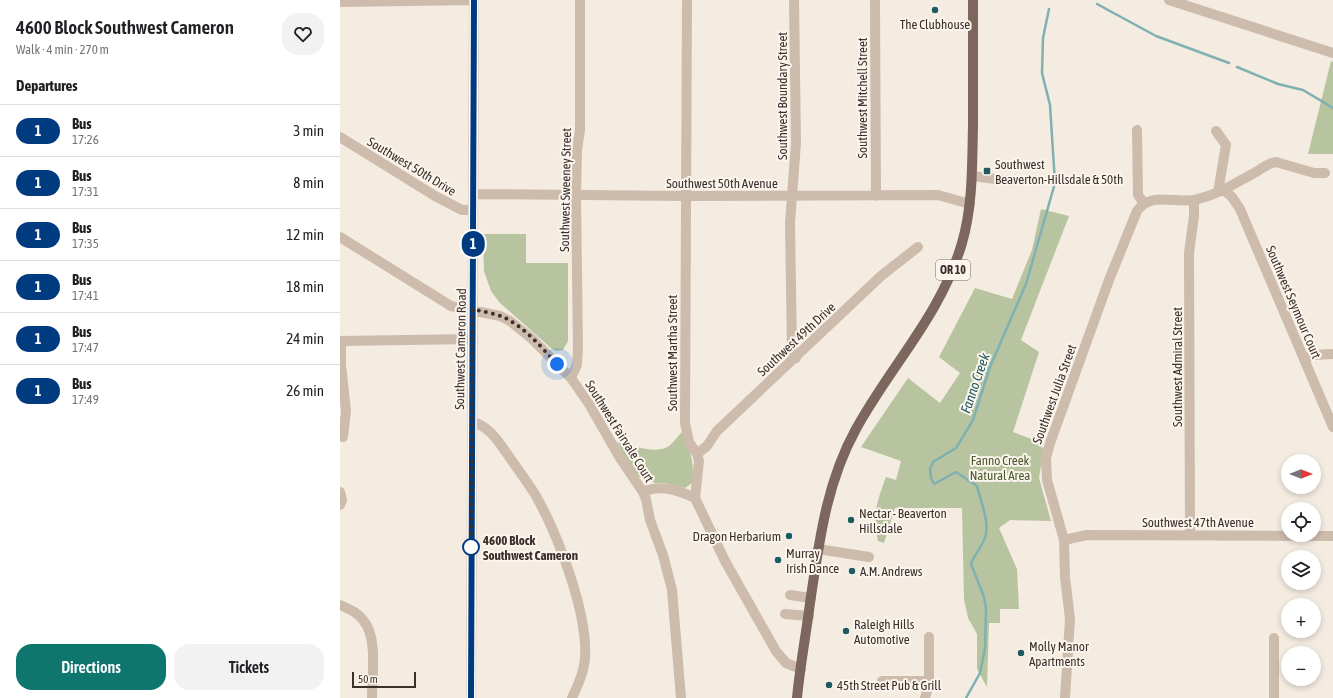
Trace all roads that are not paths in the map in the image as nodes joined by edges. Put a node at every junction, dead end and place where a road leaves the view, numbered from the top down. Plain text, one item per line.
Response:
1 (474, 0) edge
2 (580, 0) edge
3 (687, 0) edge
4 (794, 0) edge
5 (874, 0) edge
6 (974, 0) edge
7 (1170, 0) edge
8 (340, 2) edge
9 (1333, 53) edge
10 (1138, 130) dead end
11 (1216, 131) dead end
12 (340, 137) edge
13 (1325, 174) dead end
14 (972, 176) junction
15 (1011, 180) dead end
16 (1222, 191) junction
17 (473, 194) junction
18 (576, 195) junction
19 (685, 196) junction
20 (792, 196) junction
21 (876, 196) junction
22 (1194, 200) junction
23 (1144, 203) junction
24 (970, 204) junction
25 (473, 210) junction
26 (340, 238) edge
27 (918, 247) dead end
28 (473, 309) junction
29 (473, 338) junction
30 (341, 341) edge
31 (1333, 354) edge
32 (796, 358) junction
33 (1304, 359) junction
34 (571, 378) junction
35 (472, 422) junction
36 (1333, 428) edge
37 (343, 437) dead end
38 (698, 454) junction
39 (340, 492) edge
40 (643, 492) junction
41 (696, 498) junction
42 (340, 505) edge
43 (1190, 534) junction
44 (1333, 536) edge
45 (1064, 540) junction
46 (818, 549) junction
47 (869, 557) dead end
48 (790, 595) dead end
49 (811, 598) junction
50 (340, 605) edge
51 (785, 614) dead end
52 (809, 616) junction
53 (929, 637) dead end
54 (1274, 638) dead end
55 (801, 669) junction
56 (882, 681) dead end
57 (929, 681) junction
58 (372, 698) edge
59 (471, 698) edge
60 (572, 698) edge
61 (681, 698) edge
62 (797, 698) edge
63 (925, 698) edge
64 (1065, 698) edge
65 (1274, 698) edge

1 - 8 street
1 - 17 street, Southwest Cameron Road
2 - 18 street, Southwest Sweeney Street
3 - 19 street, Southwest Martha Street
4 - 20 street, Southwest Boundary Street
5 - 21 street, Southwest Mitchell Street
6 - 14 main road, OR 10
7 - 9 street
10 - 23 street
11 - 16 street
12 - 25 street, Southwest 50th Drive
13 - 16 street
14 - 15 street
14 - 24 main road, OR 10
16 - 22 street
16 - 33 street, Southwest Seymour Court
17 - 18 street, Southwest 50th Avenue
17 - 25 street, Southwest Cameron Road
18 - 19 street, Southwest 50th Avenue
18 - 34 street, Southwest Sweeney Street
19 - 20 street, Southwest 50th Avenue
19 - 38 street, Southwest Martha Street
20 - 21 street, Southwest 50th Avenue
20 - 32 street, Southwest Boundary Street
21 - 24 street, Southwest 50th Avenue
22 - 23 street
22 - 43 street, Southwest Admiral Street
23 - 45 street, Southwest Julia Street
24 - 46 main road, OR 10
25 - 28 street, Southwest Cameron Road
26 - 28 street, Southwest Fairvale Court
27 - 32 street, Southwest 49th Drive
28 - 29 street, Southwest Cameron Road
28 - 34 street, Southwest Fairvale Court
29 - 30 street
29 - 35 street, Southwest Cameron Road
30 - 37 street
31 - 33 street
32 - 38 street, Southwest 49th Drive
33 - 36 street, Southwest Seymour Court
34 - 40 street, Southwest Fairvale Court
35 - 59 street, Southwest Cameron Road
35 - 60 street
38 - 41 street
39 - 42 street
40 - 41 street
40 - 61 street, Southwest Fairvale Court
41 - 55 street
43 - 44 street, Southwest 47th Avenue
43 - 45 street, Southwest 47th Avenue
45 - 64 street, Southwest Julia Street
46 - 47 street
46 - 49 main road, OR 10
48 - 49 street
49 - 52 main road, OR 10
50 - 58 street
51 - 52 street
52 - 55 main road, OR 10
53 - 57 street
54 - 65 street
55 - 62 main road, OR 10
56 - 57 street
57 - 63 street

